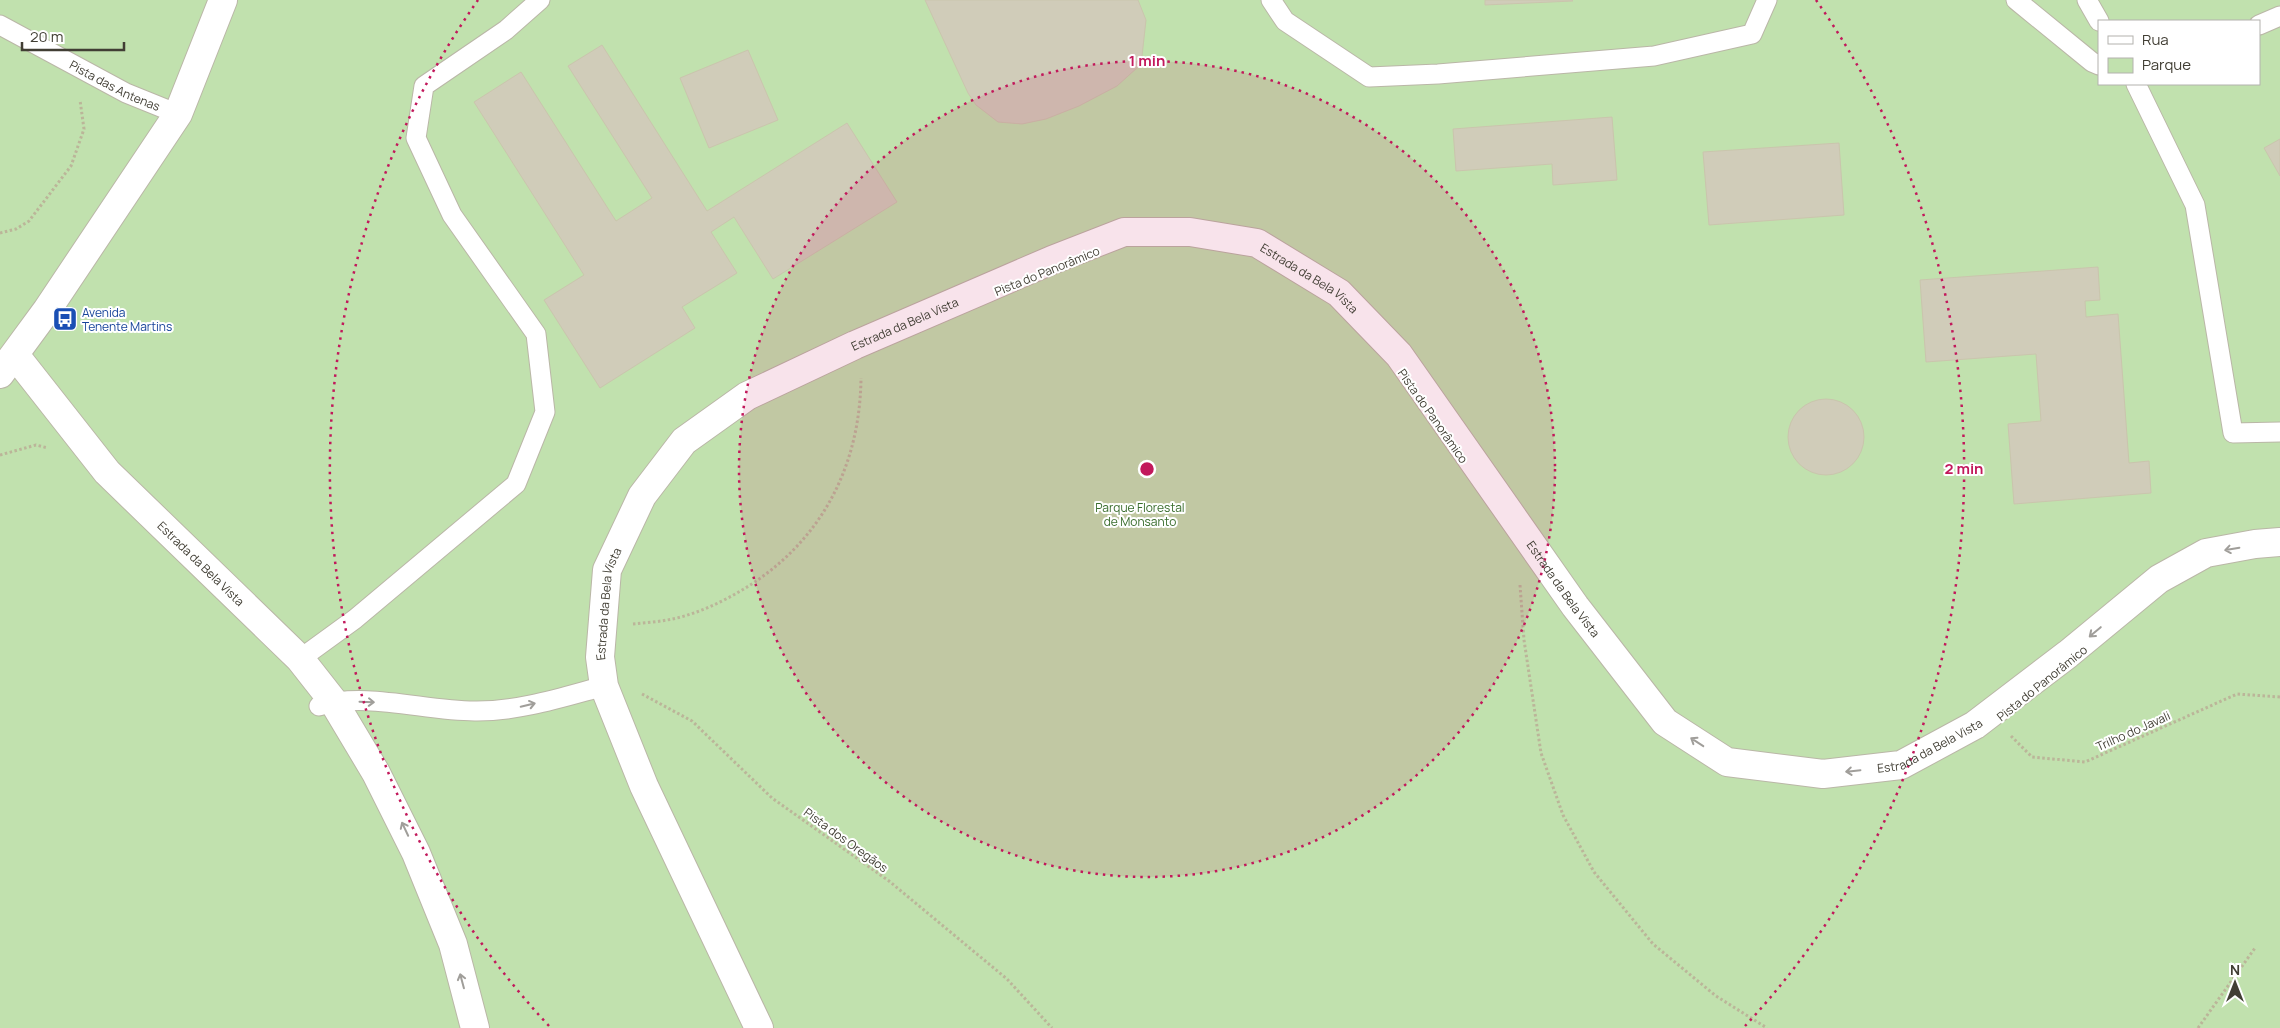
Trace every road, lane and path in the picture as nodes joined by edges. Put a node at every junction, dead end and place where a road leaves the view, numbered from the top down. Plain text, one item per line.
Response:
1 (224, 0) edge
2 (540, 0) edge
3 (1272, 0) edge
4 (1767, 0) edge
5 (2016, 0) edge
6 (2087, 0) edge
7 (2280, 16) edge
8 (2098, 20) edge
9 (0, 25) edge
10 (2260, 25) edge
11 (68, 62) junction
12 (2098, 65) edge
13 (2136, 85) edge
14 (178, 114) junction
15 (0, 233) edge
16 (8, 364) edge
17 (861, 376) dead end
18 (2280, 432) edge
19 (36, 445) dead end
20 (0, 455) edge
21 (2280, 542) edge
22 (1520, 581) dead end
23 (626, 624) dead end
24 (300, 659) junction
25 (604, 686) junction
26 (635, 691) dead end
27 (2280, 697) edge
28 (326, 704) junction
29 (2008, 733) dead end
30 (2255, 948) dead end
31 (475, 1028) edge
32 (759, 1028) edge
33 (1052, 1028) edge
34 (1767, 1028) edge
35 (2198, 1028) edge

1 - 14 street
2 - 24 lane
3 - 4 lane
5 - 12 lane
6 - 8 lane
7 - 10 lane
9 - 11 lane, Pista das Antenas
11 - 14 lane, Pista das Antenas
11 - 15 path
13 - 18 lane
14 - 16 street
16 - 24 street, Estrada da Bela Vista
17 - 23 path
19 - 20 path
21 -> 25 street, Estrada da Bela Vista
22 - 34 path
24 - 28 street, Estrada da Bela Vista
28 -> 25 lane
25 - 32 street, Estrada da Bela Vista
26 - 33 path, Pista dos Oregãos
27 - 29 path, Trilho do Javali
31 -> 28 street, Estrada da Bela Vista
30 - 35 path

